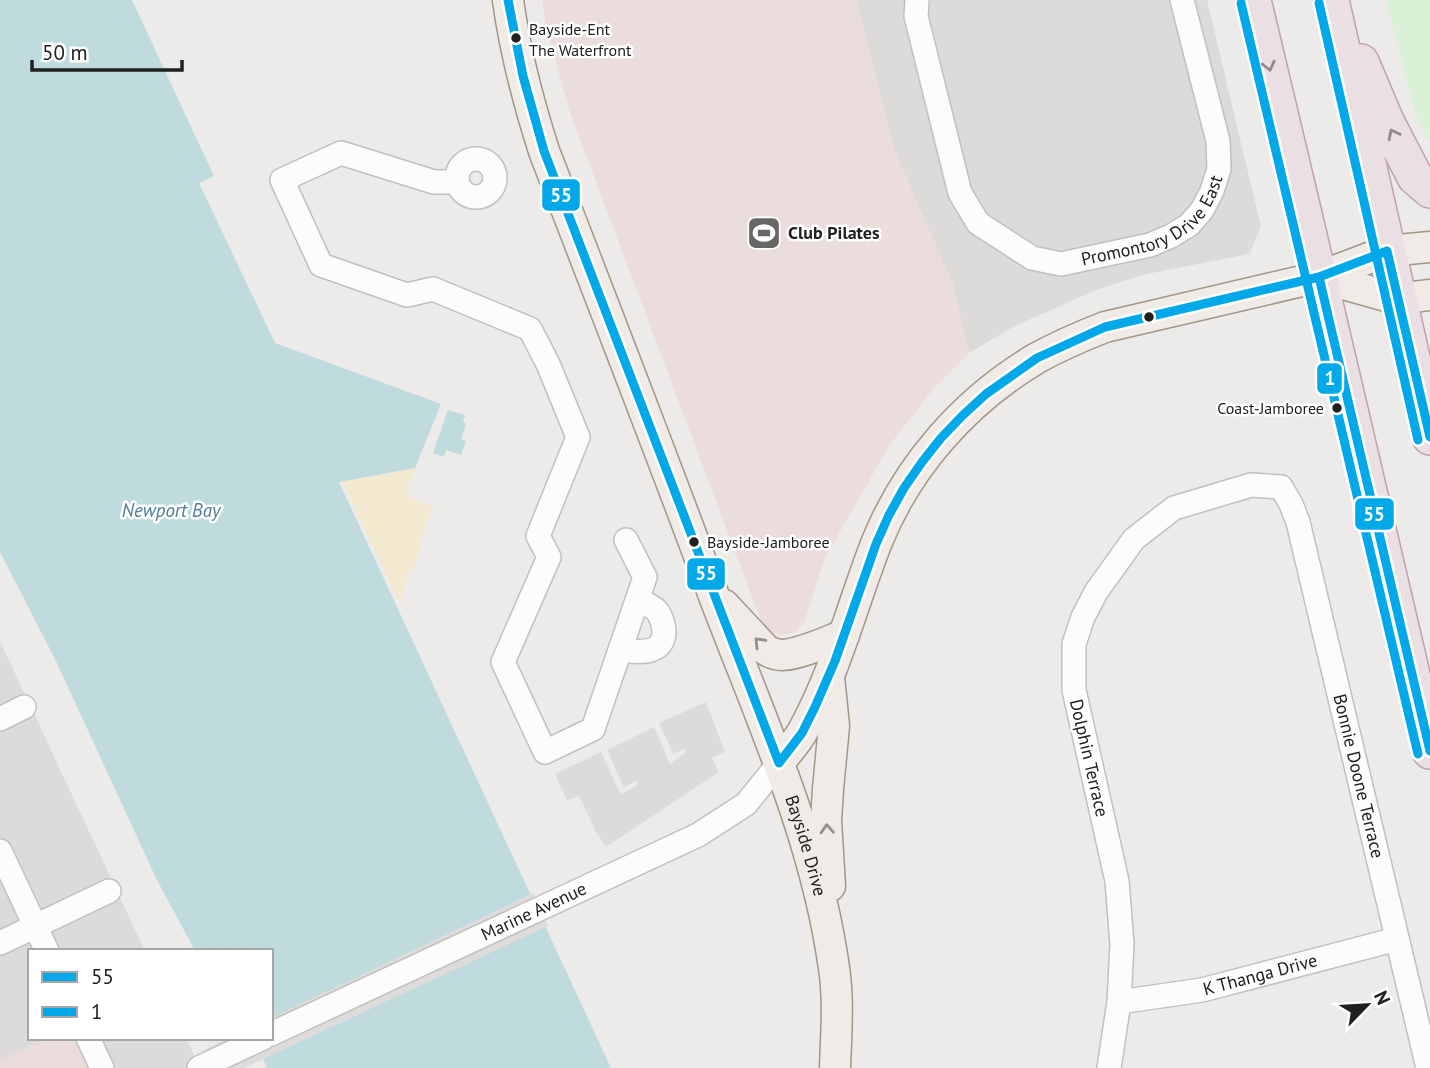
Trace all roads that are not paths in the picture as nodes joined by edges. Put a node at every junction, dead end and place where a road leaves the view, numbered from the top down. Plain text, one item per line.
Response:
1 (508, 0) edge
2 (917, 0) edge
3 (1182, 0) edge
4 (1253, 0) edge
5 (1333, 0) edge
6 (457, 183) dead end
7 (1430, 190) edge
8 (1430, 247) edge
9 (1387, 251) junction
10 (1319, 277) junction
11 (1414, 297) edge
12 (1430, 437) edge
13 (1281, 488) joint
14 (626, 540) dead end
15 (714, 594) junction
16 (638, 599) junction
17 (844, 635) junction
18 (620, 650) junction
19 (828, 676) junction
20 (24, 707) dead end
21 (0, 719) edge
22 (1430, 751) edge
23 (779, 763) junction
24 (0, 851) edge
25 (109, 891) dead end
26 (827, 921) junction
27 (36, 926) junction
28 (1397, 939) junction
29 (0, 943) edge
30 (46, 949) edge
31 (1119, 1002) junction
32 (273, 1033) edge
33 (89, 1040) edge
34 (259, 1040) edge
35 (102, 1068) edge
36 (200, 1068) edge
37 (835, 1068) edge
38 (1109, 1068) edge
39 (1428, 1068) edge

1 - 15 main road, Bayside Drive
2 - 3 street, Promontory Drive East
4 -> 10 highway
7 -> 5 highway
5 - 9 highway
6 - 18 street
8 - 9 main road
9 - 10 main road
9 - 11 highway
10 - 11 main road
10 - 17 main road
10 - 22 highway
11 - 12 highway
13 - 28 street, Bonnie Doone Terrace
13 - 31 street, Dolphin Terrace
14 - 16 street
17 -> 15 main road
15 - 23 main road, Bayside Drive
16 - 18 street
16 - 18 street
17 - 19 main road
19 - 23 main road
26 -> 19 main road
20 - 21 street
23 - 26 main road, Bayside Drive
23 - 32 street, Marine Avenue
24 - 27 street
25 - 27 street
26 - 37 main road, Bayside Drive
27 - 29 street
27 - 30 street
28 - 31 street, K Thanga Drive
28 - 39 street, Bonnie Doone Terrace
31 - 38 street, Dolphin Terrace
33 - 35 street
34 - 36 street

